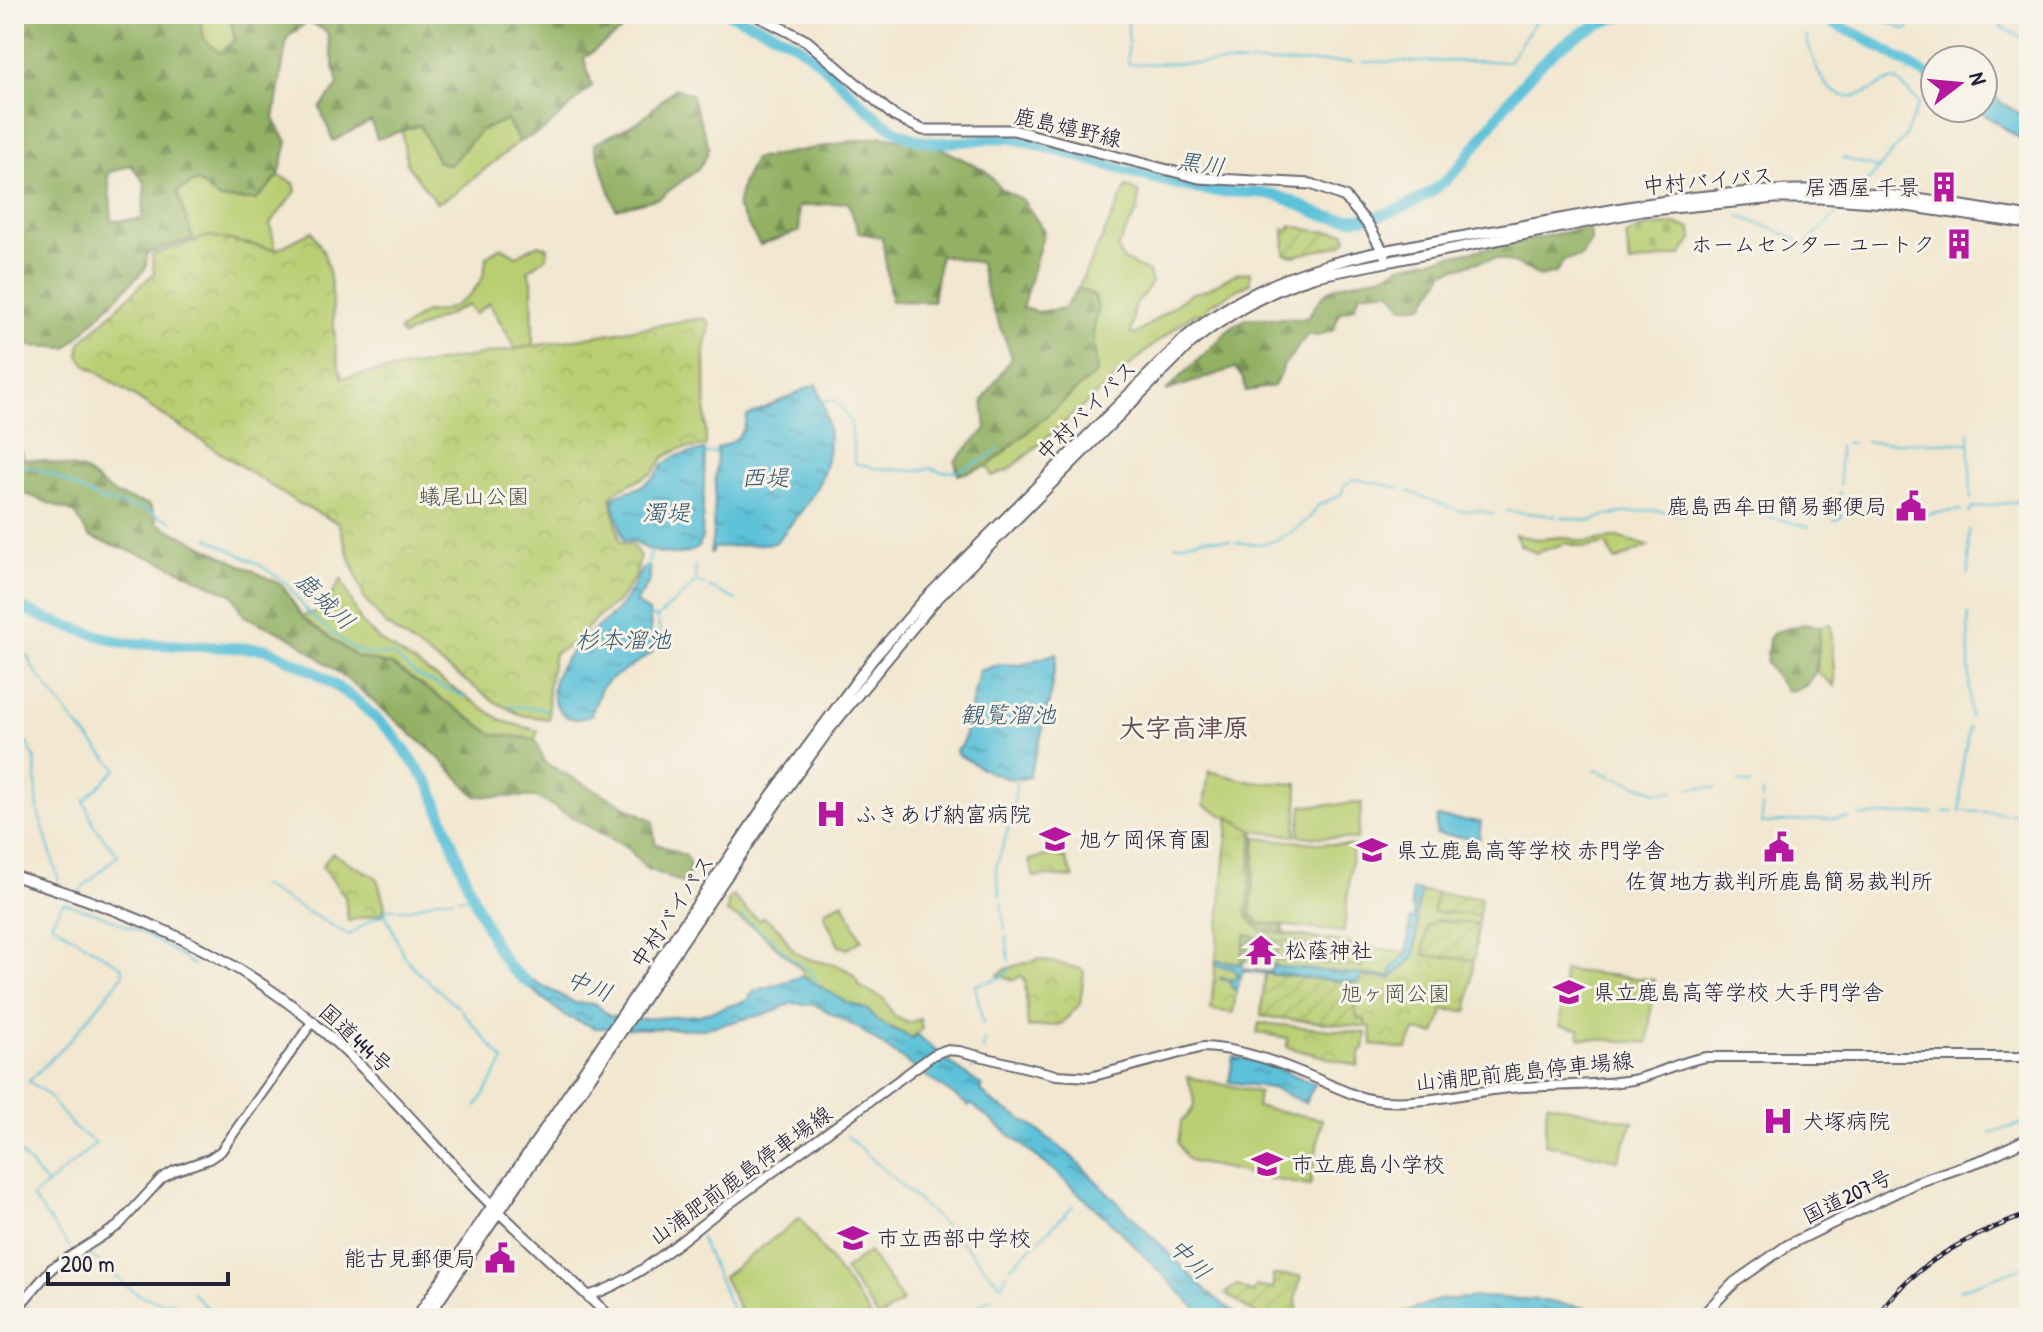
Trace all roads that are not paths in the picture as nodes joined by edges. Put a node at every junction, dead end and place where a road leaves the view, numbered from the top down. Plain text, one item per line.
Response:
1 (754, 14) edge
2 (2029, 217) edge
3 (2029, 224) edge
4 (1385, 255) junction
5 (14, 876) edge
6 (313, 1021) junction
7 (2029, 1057) edge
8 (2029, 1138) edge
9 (496, 1209) junction
10 (588, 1296) junction
11 (14, 1312) edge
12 (416, 1318) edge
13 (427, 1318) edge
14 (611, 1318) edge
15 (1700, 1318) edge

1 - 4 main road, 鹿島嬉野線
2 - 4 main road, 中村バイパス
3 - 4 main road, 中村バイパス
4 - 9 main road, 中村バイパス
5 - 6 main road, 国道444号
6 - 9 main road, 国道444号
6 - 11 main road
7 - 10 main road, 山浦肥前鹿島停車場線
8 - 15 main road, 国道207号
9 - 10 main road, 国道444号
9 - 12 main road
9 - 13 main road
10 - 14 main road, 国道444号

